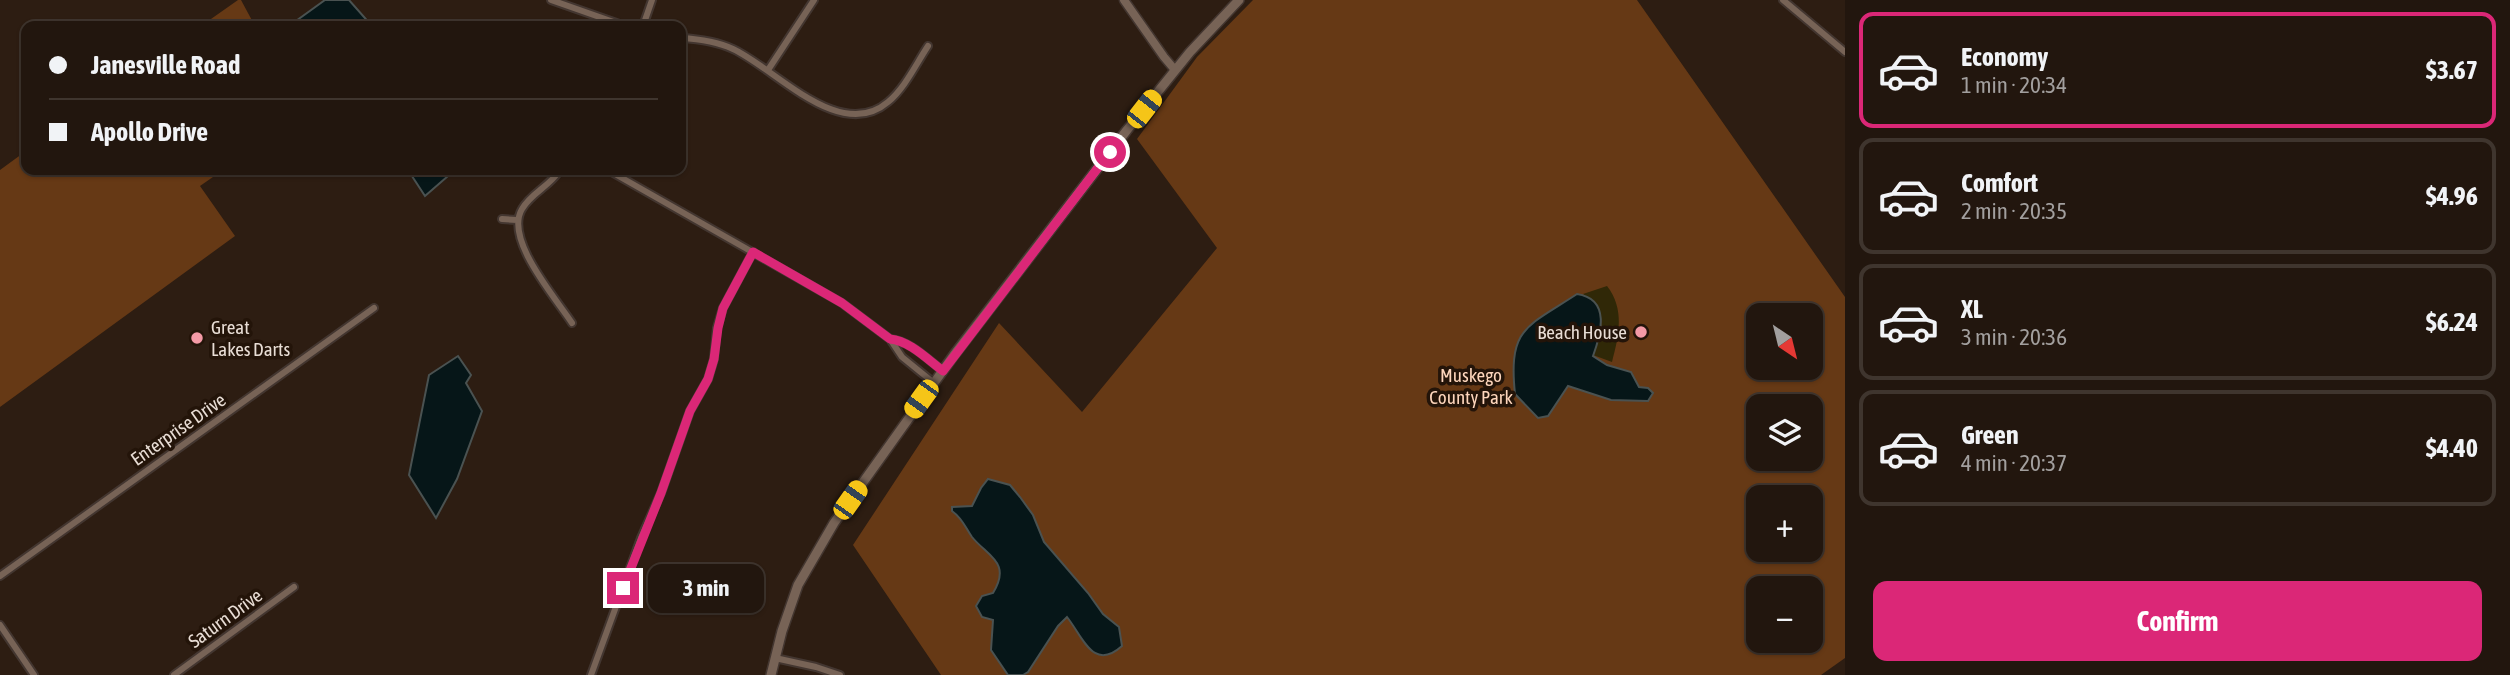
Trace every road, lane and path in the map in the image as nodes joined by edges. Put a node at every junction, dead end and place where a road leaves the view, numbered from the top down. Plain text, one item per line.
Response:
1 (551, 0) edge
2 (652, 0) edge
3 (814, 0) edge
4 (1124, 0) edge
5 (1239, 0) edge
6 (1783, 0) edge
7 (611, 21) edge
8 (645, 21) edge
9 (686, 38) edge
10 (928, 46) dead end
11 (1845, 52) edge
12 (768, 70) junction
13 (1175, 70) junction
14 (556, 175) edge
15 (617, 175) edge
16 (502, 219) dead end
17 (517, 220) junction
18 (753, 252) junction
19 (374, 308) dead end
20 (572, 323) dead end
21 (890, 339) junction
22 (943, 371) junction
23 (933, 383) junction
24 (0, 576) edge
25 (294, 587) dead end
26 (0, 625) edge
27 (775, 658) junction
28 (34, 675) edge
29 (174, 675) edge
30 (591, 675) edge
31 (771, 675) edge
32 (840, 675) edge

1 - 7 street
2 - 8 street
3 - 12 street
4 - 13 street
5 - 13 main road
6 - 11 street
9 - 12 street
10 - 12 street
13 - 22 main road
14 - 17 street
15 - 18 street
16 - 17 street
17 - 20 street
18 - 21 street
18 - 30 street
19 - 24 street, Enterprise Drive
21 - 22 street
21 - 23 street
22 - 23 main road
23 - 27 main road
25 - 29 street, Saturn Drive
26 - 28 street
27 - 31 main road
27 - 32 street

